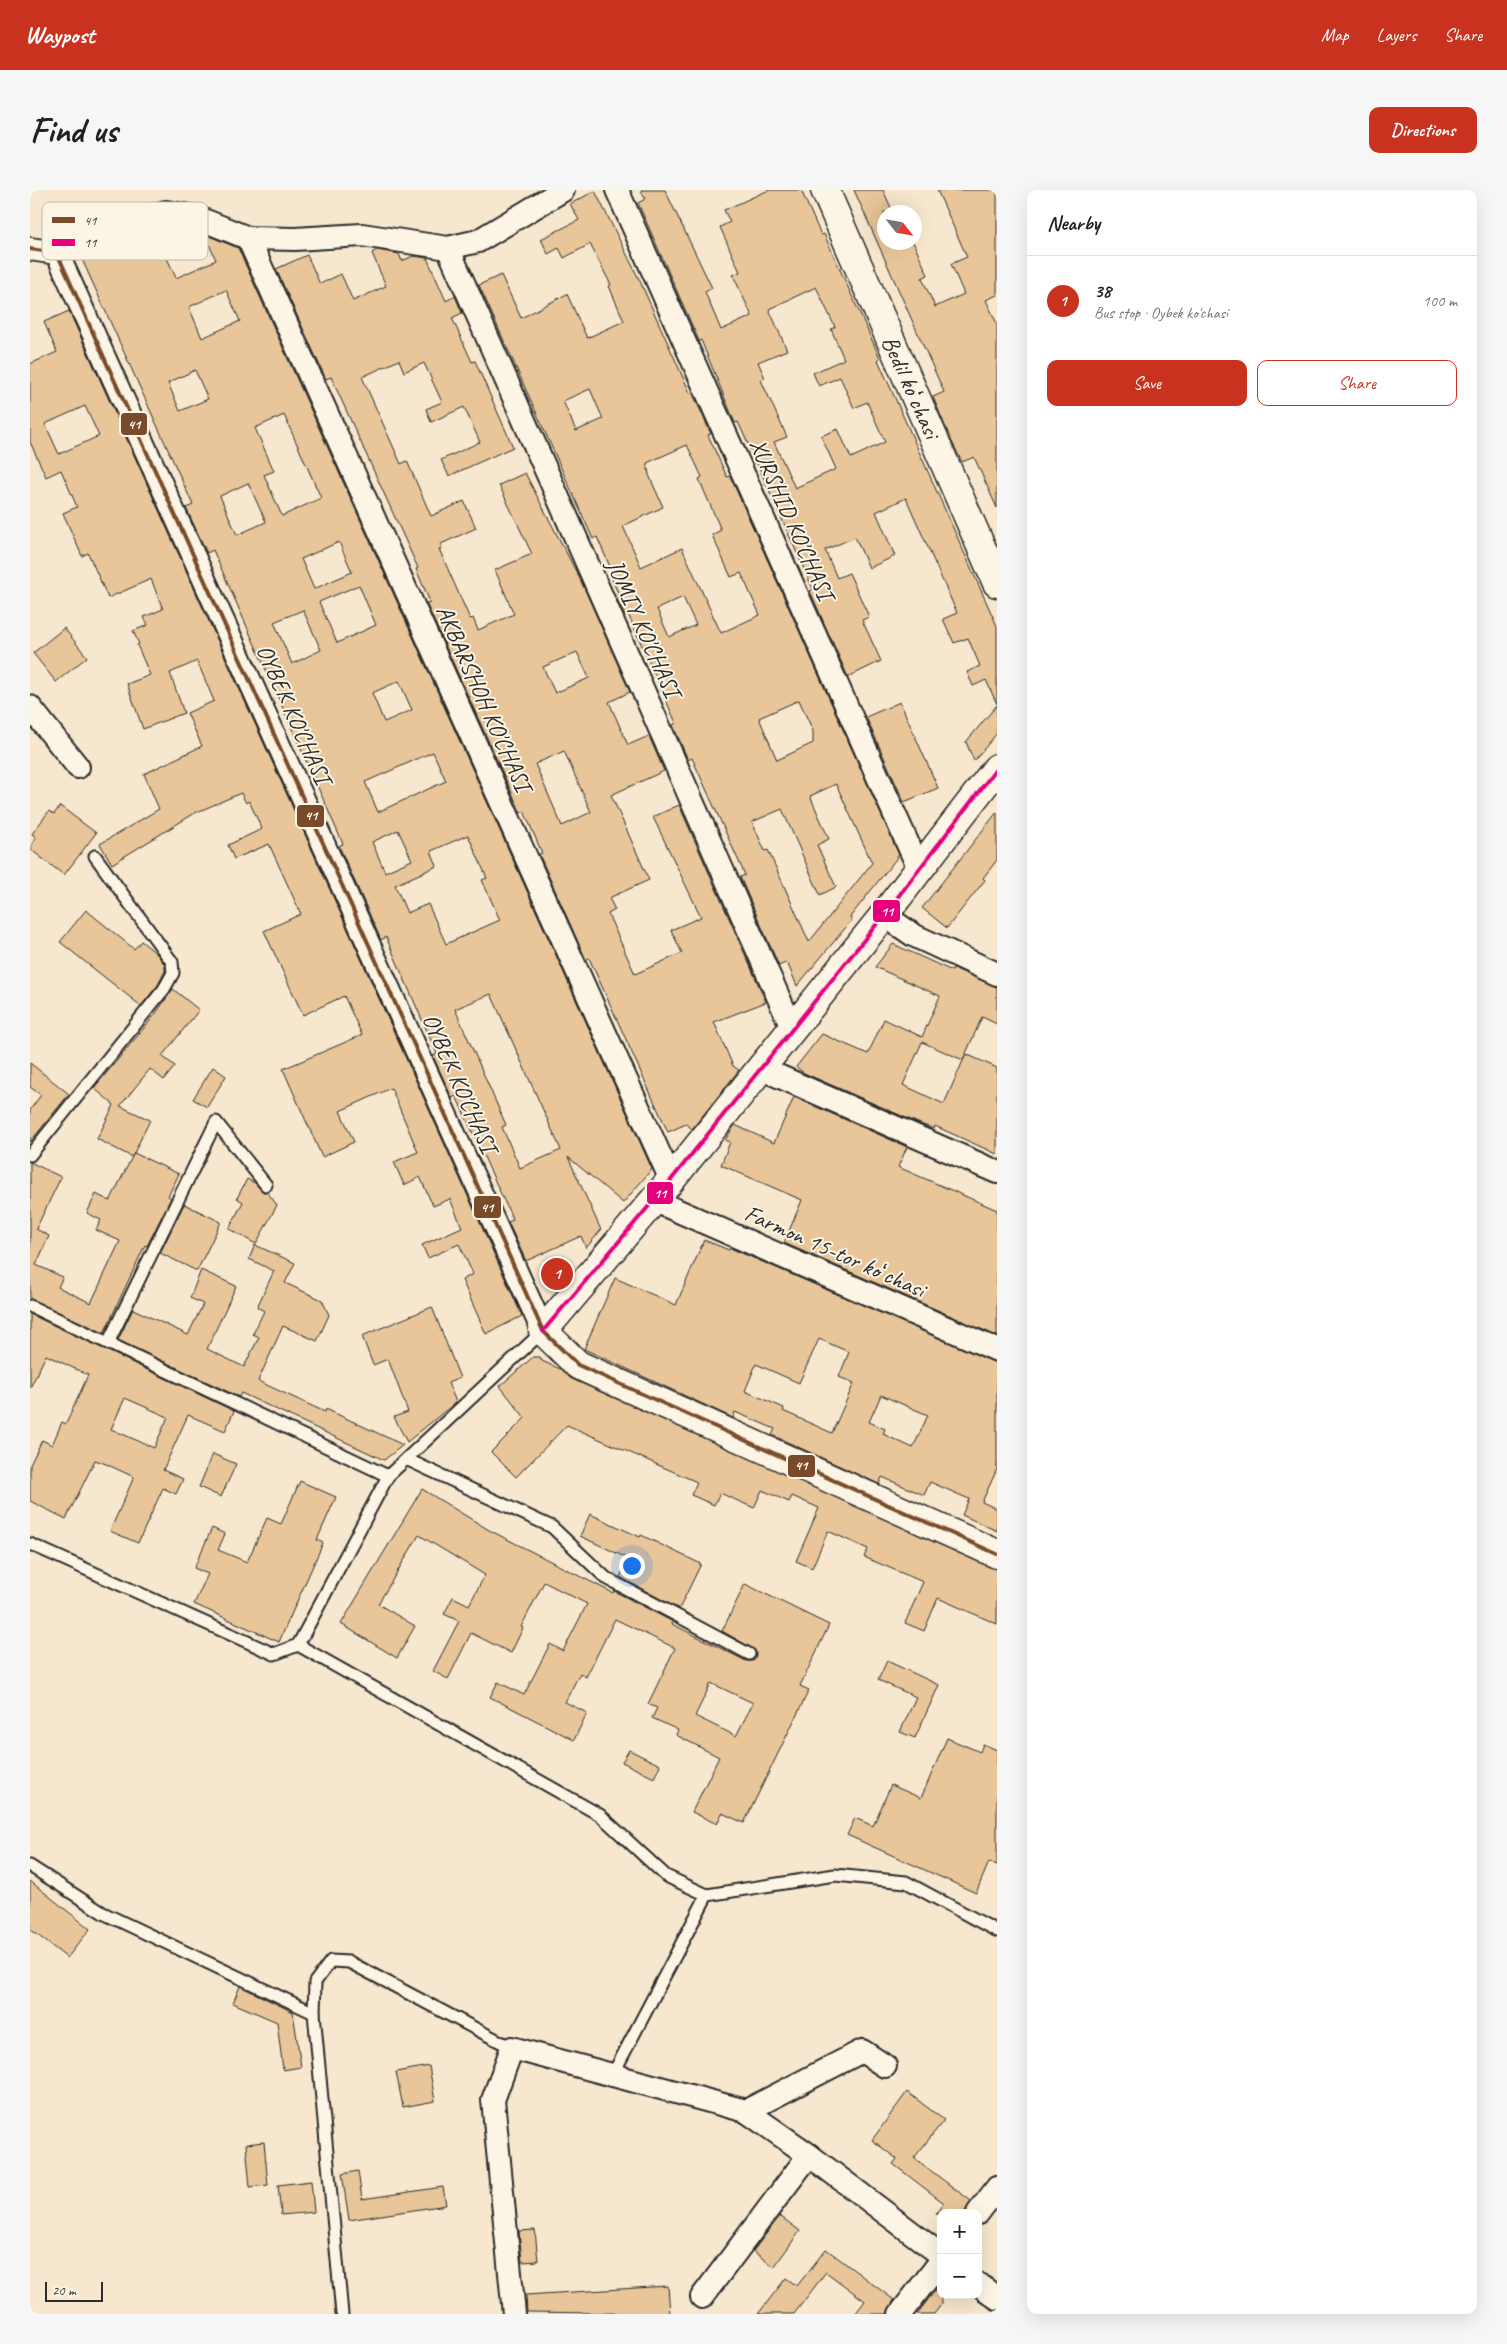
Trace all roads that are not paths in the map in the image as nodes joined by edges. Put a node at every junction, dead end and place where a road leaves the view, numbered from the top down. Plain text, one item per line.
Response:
1 (563, 190) edge
2 (617, 190) edge
3 (825, 190) edge
4 (208, 222) edge
5 (248, 238) junction
6 (448, 248) junction
7 (60, 260) edge
8 (997, 583) edge
9 (30, 707) edge
10 (78, 766) dead end
11 (997, 768) edge
12 (95, 856) dead end
13 (919, 869) junction
14 (884, 915) junction
15 (997, 974) edge
16 (792, 1028) junction
17 (760, 1068) junction
18 (30, 1155) edge
19 (997, 1172) edge
20 (671, 1180) junction
21 (266, 1185) dead end
22 (652, 1200) junction
23 (30, 1306) edge
24 (543, 1331) junction
25 (108, 1343) junction
26 (997, 1350) edge
27 (406, 1459) junction
28 (388, 1476) junction
29 (30, 1544) edge
30 (997, 1554) edge
31 (298, 1645) junction
32 (748, 1654) dead end
33 (30, 1866) edge
34 (707, 1896) junction
35 (997, 1931) edge
36 (314, 2013) junction
37 (512, 2048) junction
38 (885, 2066) dead end
39 (612, 2076) junction
40 (746, 2111) junction
41 (809, 2155) junction
42 (997, 2188) edge
43 (981, 2209) edge
44 (940, 2254) edge
45 (937, 2265) edge
46 (982, 2287) edge
47 (702, 2296) dead end
48 (997, 2298) edge
49 (342, 2314) edge
50 (514, 2314) edge
51 (900, 2314) edge

1 - 6 street
2 - 13 street, XURSHID KO'CHASI
3 - 8 street, Bedil koʻchasi
4 - 5 street
5 - 6 street
5 - 20 street, AKBARSHOH KO'CHASI
6 - 16 street, JOMIY KO'CHASI
7 - 24 street, OYBEK KO'CHASI
9 - 10 street
11 - 13 street
12 - 18 lane
13 - 14 street
14 - 15 street
14 - 16 street
16 - 17 street
17 - 19 street
17 - 20 street
20 - 22 street
21 - 25 lane
22 - 24 street
22 - 26 street, Farmon 15-tor koʻchasi
23 - 25 lane
24 - 27 lane
24 - 30 street
25 - 28 lane
27 - 28 lane
27 - 32 lane
28 - 31 lane
29 - 31 lane
31 - 34 lane
33 - 36 lane
34 - 35 lane
34 - 39 lane
36 - 37 lane
36 - 49 lane
37 - 39 street
37 - 50 street
38 - 40 street
39 - 40 street
40 - 41 street
41 - 44 street
41 - 47 street
42 - 43 street
45 - 51 street
46 - 48 street

